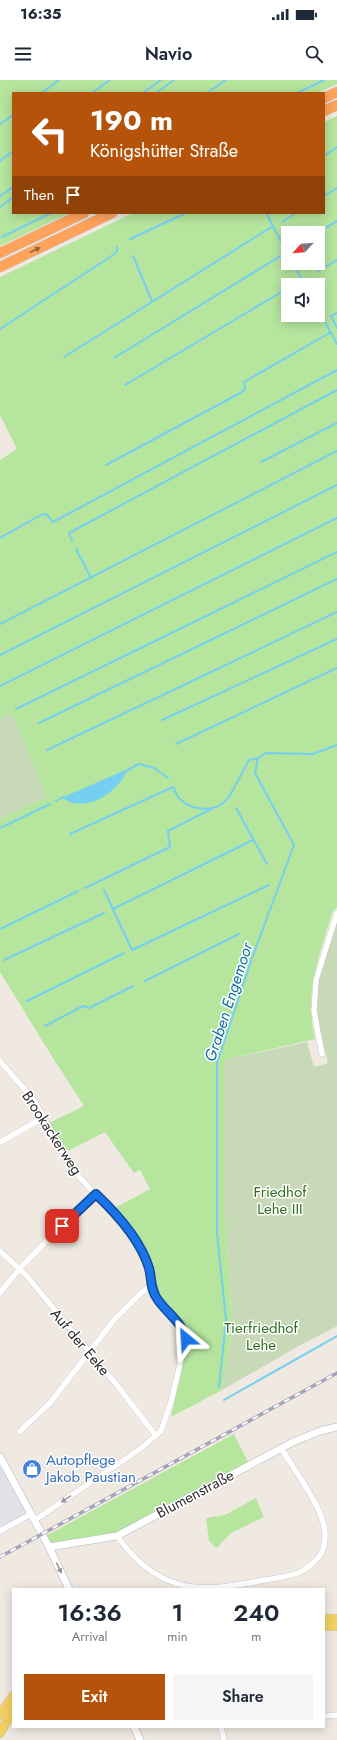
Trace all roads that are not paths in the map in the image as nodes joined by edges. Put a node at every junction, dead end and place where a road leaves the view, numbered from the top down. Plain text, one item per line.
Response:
1 (337, 92) edge
2 (325, 98) edge
3 (337, 105) edge
4 (325, 111) edge
5 (82, 214) edge
6 (110, 214) edge
7 (0, 253) edge
8 (0, 267) edge
9 (337, 913) edge
10 (322, 1054) dead end
11 (0, 1061) edge
12 (43, 1118) junction
13 (0, 1142) edge
14 (96, 1194) junction
15 (0, 1251) edge
16 (18, 1269) junction
17 (151, 1286) junction
18 (0, 1293) edge
19 (88, 1351) junction
20 (337, 1427) edge
21 (20, 1431) dead end
22 (156, 1436) junction
23 (281, 1448) junction
24 (0, 1457) edge
25 (33, 1517) junction
26 (0, 1531) edge
27 (117, 1536) junction
28 (49, 1547) junction
29 (69, 1588) edge
30 (325, 1619) edge
31 (337, 1619) edge
32 (325, 1626) edge
33 (337, 1626) edge
34 (12, 1697) edge
35 (12, 1712) edge
36 (0, 1715) edge
37 (337, 1715) edge
38 (325, 1716) edge
39 (134, 1728) edge
40 (221, 1728) edge
41 (0, 1733) edge
42 (140, 1740) edge
43 (224, 1740) edge

1 - 2 highway
3 - 4 highway
5 - 7 highway
8 -> 6 highway
9 - 10 street
11 - 12 street, Brookackerweg
12 - 13 street
12 - 14 street, Brookackerweg
14 - 16 street
14 - 17 street, Brookackerweg
15 - 16 street, Auf der Eeke
16 - 18 street
16 - 19 street, Auf der Eeke
17 - 19 street
17 - 22 street, Brookackerweg
19 - 21 street
19 - 22 street, Auf der Eeke
20 - 23 street, Blumenstraße
22 -> 25 street
23 - 27 street, Blumenstraße
23 - 27 street
24 - 25 street
25 - 26 street
25 - 28 street
27 - 28 street, Blumenstraße
28 -> 29 street
30 - 31 main road
32 - 33 main road
34 - 36 main road
35 - 41 main road
37 - 38 street
39 - 42 street
40 - 43 street

